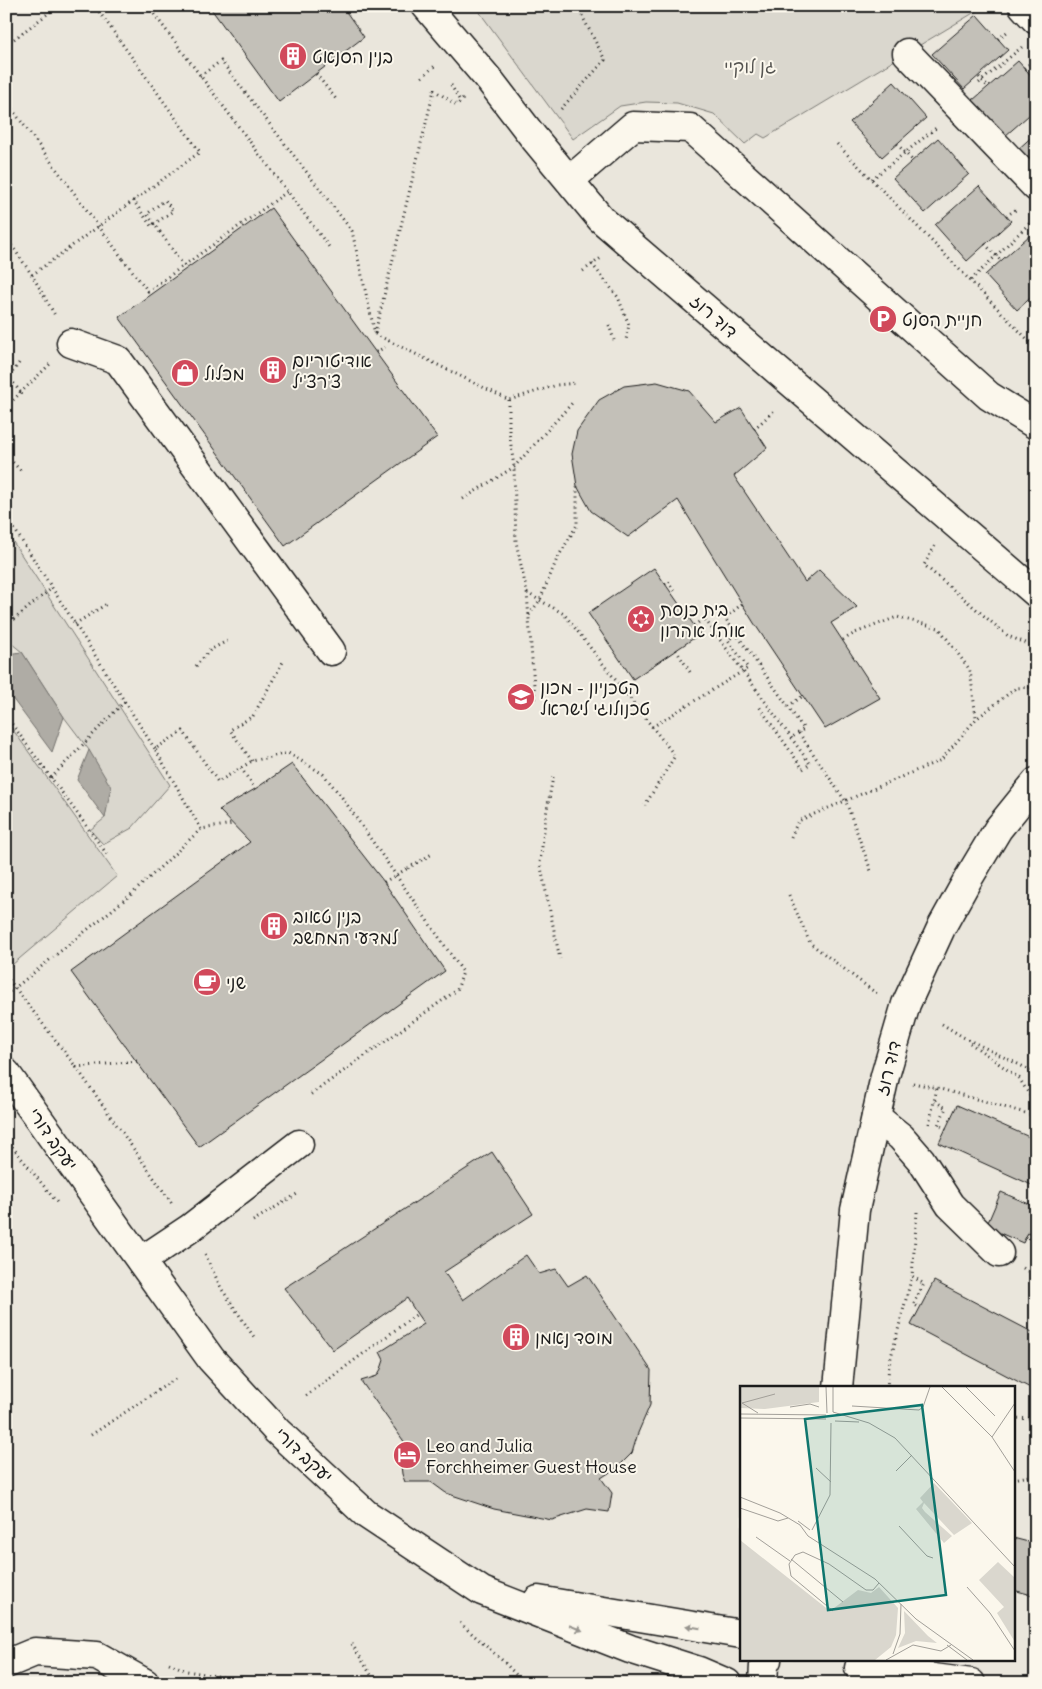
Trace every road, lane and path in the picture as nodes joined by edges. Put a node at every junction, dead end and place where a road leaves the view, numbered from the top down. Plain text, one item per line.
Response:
1 (58, 6) edge
2 (95, 6) edge
3 (148, 6) edge
4 (426, 6) edge
5 (577, 6) edge
6 (1023, 6) edge
7 (1036, 20) edge
8 (1009, 30) dead end
9 (998, 39) dead end
10 (1025, 45) dead end
11 (6, 46) edge
12 (907, 53) dead end
13 (1036, 58) edge
14 (438, 64) dead end
15 (1024, 68) dead end
16 (316, 74) dead end
17 (200, 76) junction
18 (422, 77) dead end
19 (979, 77) dead end
20 (981, 81) junction
21 (976, 86) dead end
22 (988, 88) dead end
23 (464, 98) dead end
24 (336, 99) dead end
25 (6, 101) edge
26 (561, 109) dead end
27 (937, 127) dead end
28 (837, 144) dead end
29 (897, 144) dead end
30 (906, 153) junction
31 (913, 161) dead end
32 (570, 180) junction
33 (872, 180) junction
34 (1036, 187) edge
35 (287, 192) junction
36 (133, 200) junction
37 (1036, 217) edge
38 (6, 237) edge
39 (985, 244) dead end
40 (12, 245) junction
41 (329, 247) dead end
42 (6, 249) edge
43 (996, 256) junction
44 (601, 257) dead end
45 (1001, 261) dead end
46 (592, 264) junction
47 (184, 266) junction
48 (583, 271) dead end
49 (32, 275) junction
50 (970, 280) junction
51 (609, 325) dead end
52 (375, 334) junction
53 (614, 340) dead end
54 (626, 340) dead end
55 (71, 343) junction
56 (385, 347) dead end
57 (1036, 348) edge
58 (376, 352) dead end
59 (19, 363) dead end
60 (576, 382) dead end
61 (21, 393) junction
62 (509, 400) junction
63 (573, 402) dead end
64 (6, 407) edge
65 (775, 409) dead end
66 (1036, 425) edge
67 (754, 429) dead end
68 (6, 455) edge
69 (514, 467) junction
70 (21, 471) dead end
71 (576, 486) dead end
72 (463, 499) dead end
73 (6, 516) edge
74 (935, 545) dead end
75 (665, 584) dead end
76 (52, 588) junction
77 (527, 592) junction
78 (675, 592) dead end
79 (1036, 593) edge
80 (540, 600) junction
81 (108, 603) dead end
82 (742, 604) dead end
83 (528, 616) junction
84 (75, 624) junction
85 (6, 626) edge
86 (694, 626) dead end
87 (736, 634) junction
88 (843, 640) dead end
89 (227, 641) dead end
90 (1036, 647) edge
91 (676, 650) dead end
92 (331, 651) dead end
93 (284, 660) dead end
94 (196, 666) dead end
95 (690, 672) dead end
96 (1036, 686) edge
97 (803, 696) dead end
98 (535, 699) dead end
99 (124, 701) junction
100 (758, 706) dead end
101 (788, 706) junction
102 (6, 716) edge
103 (976, 719) junction
104 (652, 727) junction
105 (799, 733) junction
106 (791, 738) junction
107 (155, 749) junction
108 (252, 761) junction
109 (241, 768) junction
110 (553, 777) dead end
111 (52, 778) junction
112 (1036, 782) edge
113 (255, 789) dead end
114 (846, 802) junction
115 (645, 805) dead end
116 (233, 824) dead end
117 (201, 829) junction
118 (791, 837) dead end
119 (432, 854) dead end
120 (109, 857) dead end
121 (871, 871) dead end
122 (397, 874) junction
123 (384, 882) dead end
124 (789, 895) dead end
125 (414, 899) dead end
126 (560, 959) dead end
127 (6, 976) edge
128 (15, 987) junction
129 (877, 994) dead end
130 (6, 995) edge
131 (942, 1024) dead end
132 (963, 1037) junction
133 (138, 1062) dead end
134 (76, 1067) junction
135 (6, 1073) edge
136 (1036, 1073) edge
137 (885, 1076) junction
138 (310, 1095) dead end
139 (935, 1101) dead end
140 (1036, 1105) edge
141 (1036, 1116) edge
142 (876, 1118) junction
143 (946, 1129) dead end
144 (6, 1139) edge
145 (299, 1144) dead end
146 (59, 1205) dead end
147 (189, 1229) junction
148 (999, 1253) dead end
149 (141, 1261) junction
150 (912, 1276) dead end
151 (924, 1284) dead end
152 (920, 1308) dead end
153 (417, 1314) dead end
154 (254, 1337) dead end
155 (176, 1379) dead end
156 (838, 1386) edge
157 (887, 1386) edge
158 (306, 1396) dead end
159 (1014, 1418) edge
160 (1036, 1419) edge
161 (91, 1436) dead end
162 (10, 1473) dead end
163 (1036, 1475) edge
164 (6, 1476) edge
165 (1014, 1479) edge
166 (482, 1591) junction
167 (460, 1623) dead end
168 (740, 1634) edge
169 (352, 1644) dead end
170 (766, 1662) edge
171 (6, 1664) edge
172 (858, 1670) edge
173 (146, 1683) edge
174 (376, 1683) edge
175 (524, 1683) edge
176 (727, 1683) edge
177 (763, 1683) edge
178 (971, 1683) edge

1 - 11 path
2 - 36 path
3 - 17 path
4 - 32 street, דוד רוז
5 - 26 path
6 - 7 street
8 - 9 path
10 - 20 path
12 - 34 street
13 - 15 path
14 - 18 path
16 - 24 path
17 - 35 path
17 - 52 path
19 - 20 path
20 - 21 path
20 - 22 path
23 - 52 path
25 - 47 path, bridge
27 - 30 path
28 - 33 path
29 - 30 path
30 - 31 path
30 - 33 path
32 - 66 street
32 - 79 street, דוד רוז
33 - 50 path
35 - 41 path
35 - 47 path
36 - 47 path, bridge
36 - 49 path
37 - 43 path
38 - 40 path
39 - 43 path
40 - 42 path
40 - 49 path
43 - 45 path
43 - 50 path
44 - 46 path
46 - 48 path
46 - 54 path
49 - 55 path
50 - 57 path
51 - 53 path
52 - 62 path
55 - 61 path
55 - 92 street
56 - 58 path
59 - 61 path
60 - 62 path
61 - 64 path
62 - 69 path
63 - 69 path
65 - 67 path
68 - 70 path
69 - 72 path
69 - 77 path
71 - 80 path
73 - 76 path
74 - 90 path
75 - 78 path
76 - 84 path
76 - 85 path
77 - 80 path
77 - 83 path
80 - 83 path
80 - 104 path
81 - 84 path
82 - 87 path
83 - 98 path
84 - 99 path
86 - 106 path, bridge
87 - 101 path
87 - 104 path
88 - 103 path
89 - 94 path
91 - 95 path
93 - 108 path
96 - 103 path
97 - 101 path
99 - 107 path
99 - 111 path
100 - 106 path
101 - 105 path
102 - 111 path
103 - 114 path
104 - 115 path
105 - 106 path
105 - 114 path
107 - 109 path
107 - 117 path
108 - 109 path
108 - 138 path
109 - 113 path
110 - 126 path
111 - 120 path
112 - 137 street, דוד רוז
114 - 118 path
114 - 121 path
116 - 117 path
117 - 128 path
119 - 122 path, bridge
122 - 123 path, bridge
122 - 125 path
124 - 129 path
127 - 128 path
128 - 130 path
128 - 134 path
131 - 132 path
132 - 136 path
132 - 140 path
133 - 134 path
134 - 147 path
135 - 149 street, יעקב דורי
137 - 141 path
137 - 142 street, דוד רוז
139 - 143 path
142 - 148 street
142 - 156 street, דוד רוז
144 - 146 path
145 - 147 street
147 - 149 street
147 - 154 path
149 - 166 street, יעקב דורי
150 - 157 path
151 - 152 path
153 - 158 path
155 - 161 path
159 - 160 path
162 - 164 path
163 - 165 path
168 -> 166 street
166 -> 176 street, יעקב דורי
167 - 175 path
169 - 174 path
170 - 177 street
171 - 173 street
172 - 178 street

